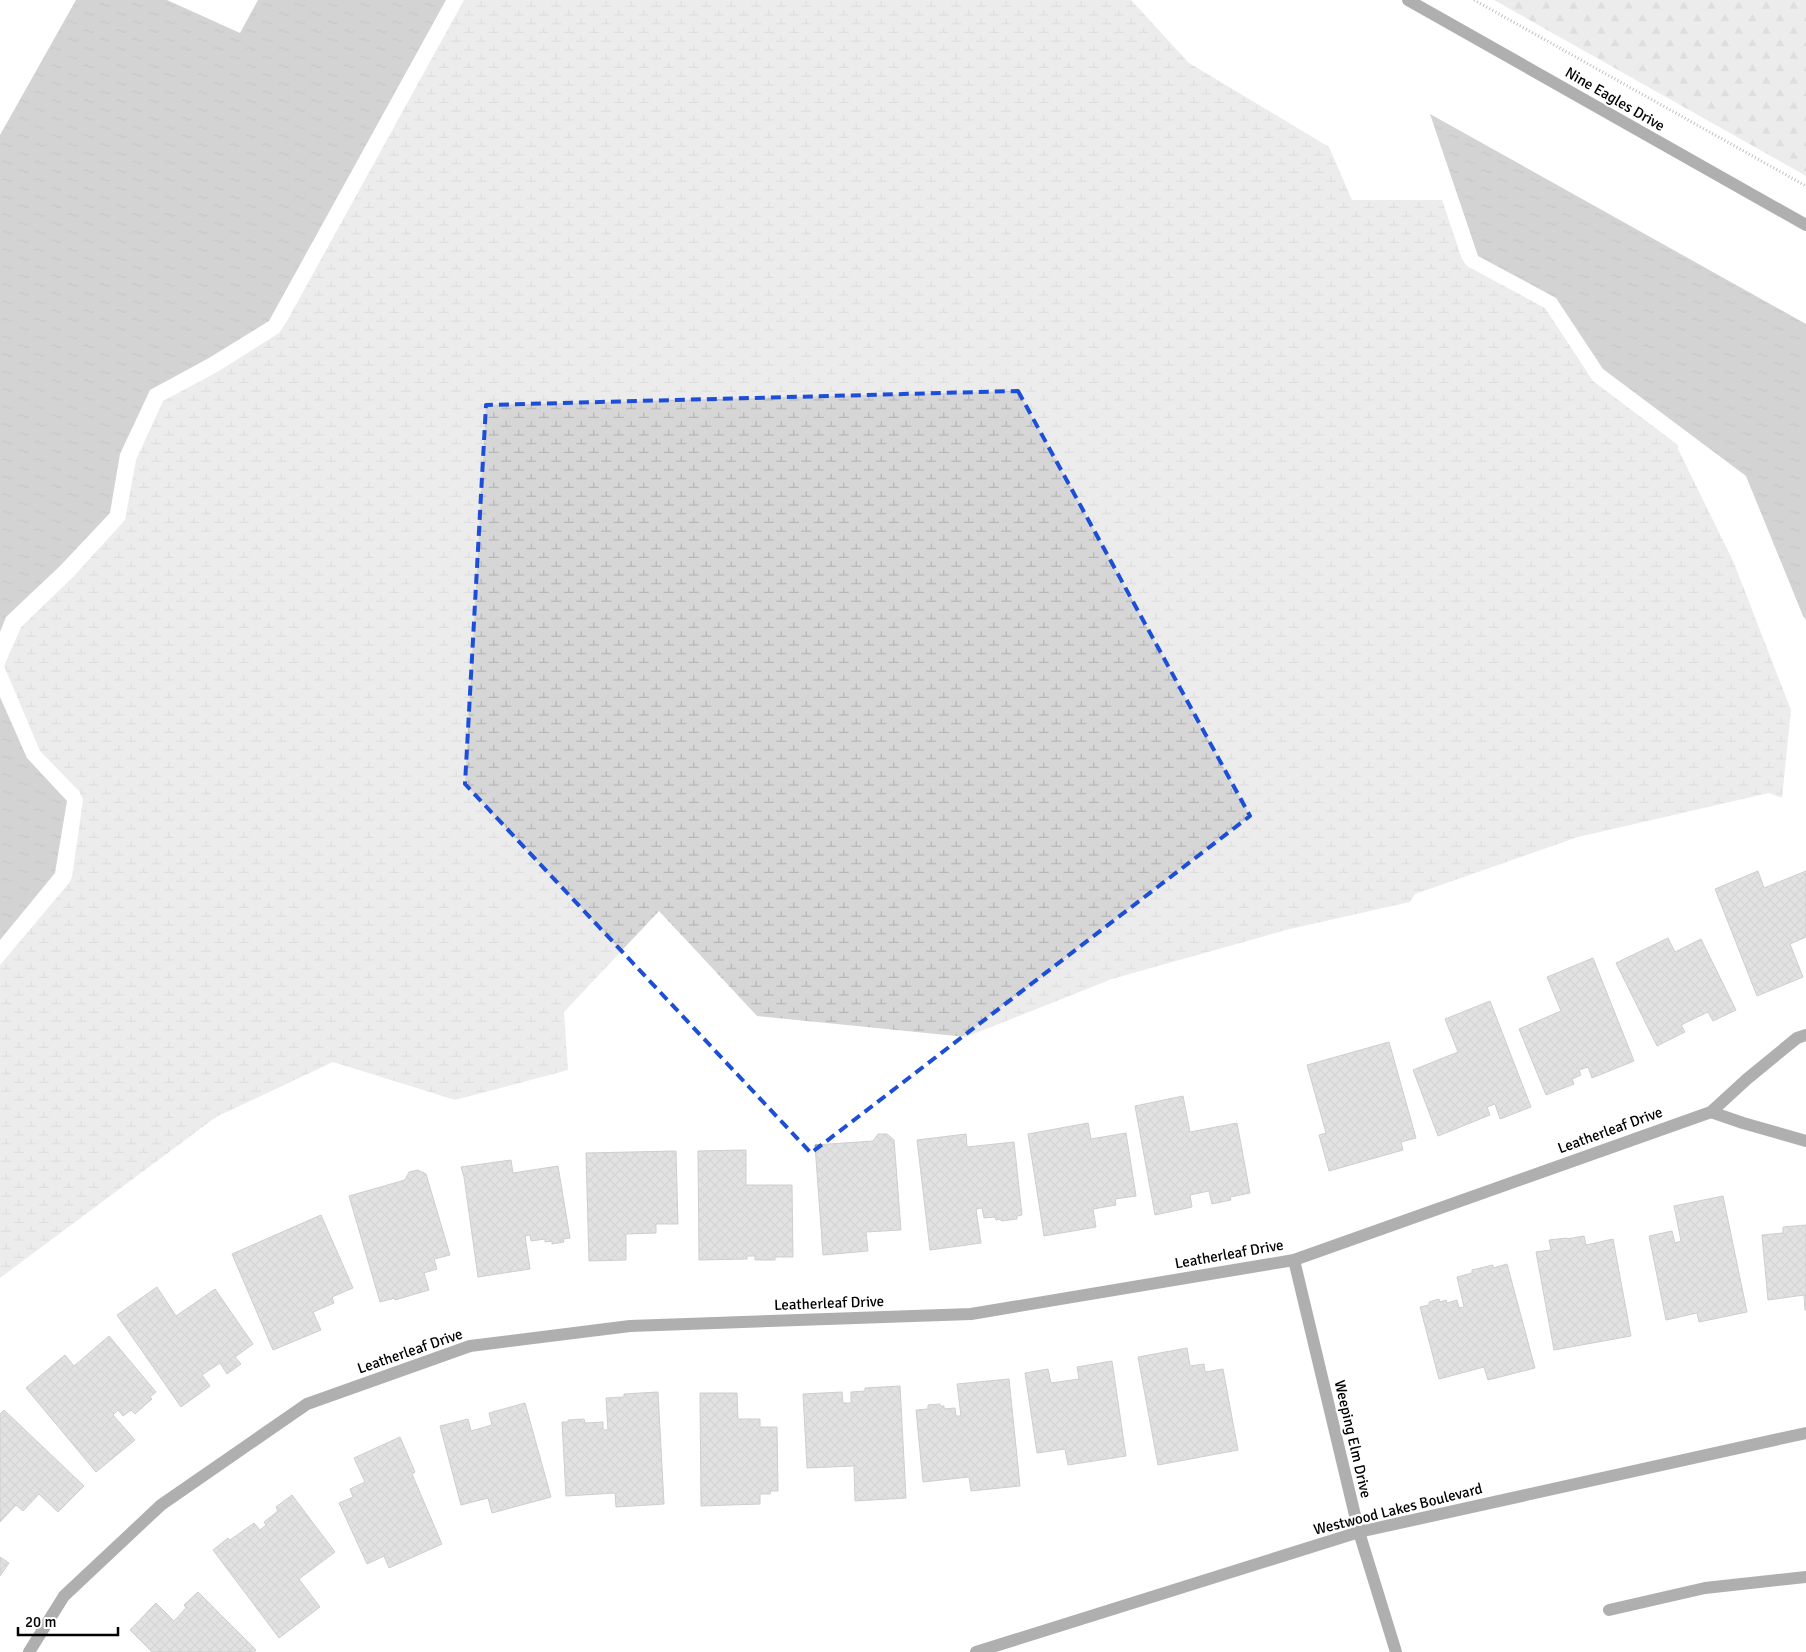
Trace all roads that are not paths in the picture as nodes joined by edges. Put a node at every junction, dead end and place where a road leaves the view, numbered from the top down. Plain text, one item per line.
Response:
1 (1408, 0) edge
2 (1806, 225) edge
3 (1806, 1035) edge
4 (1711, 1112) junction
5 (1806, 1141) edge
6 (1294, 1260) junction
7 (1806, 1433) edge
8 (1359, 1532) junction
9 (1806, 1577) edge
10 (1609, 1610) dead end
11 (29, 1652) edge
12 (976, 1652) edge
13 (1396, 1652) edge

1 - 2 street, Nine Eagles Drive
3 - 4 street, Leatherleaf Drive
4 - 5 street
4 - 6 street, Leatherleaf Drive
6 - 8 street, Weeping Elm Drive
6 - 11 street, Leatherleaf Drive
7 - 8 street, Westwood Lakes Boulevard
8 - 12 street, Westwood Lakes Boulevard
8 - 13 street, Weeping Elm Drive
9 - 10 street

